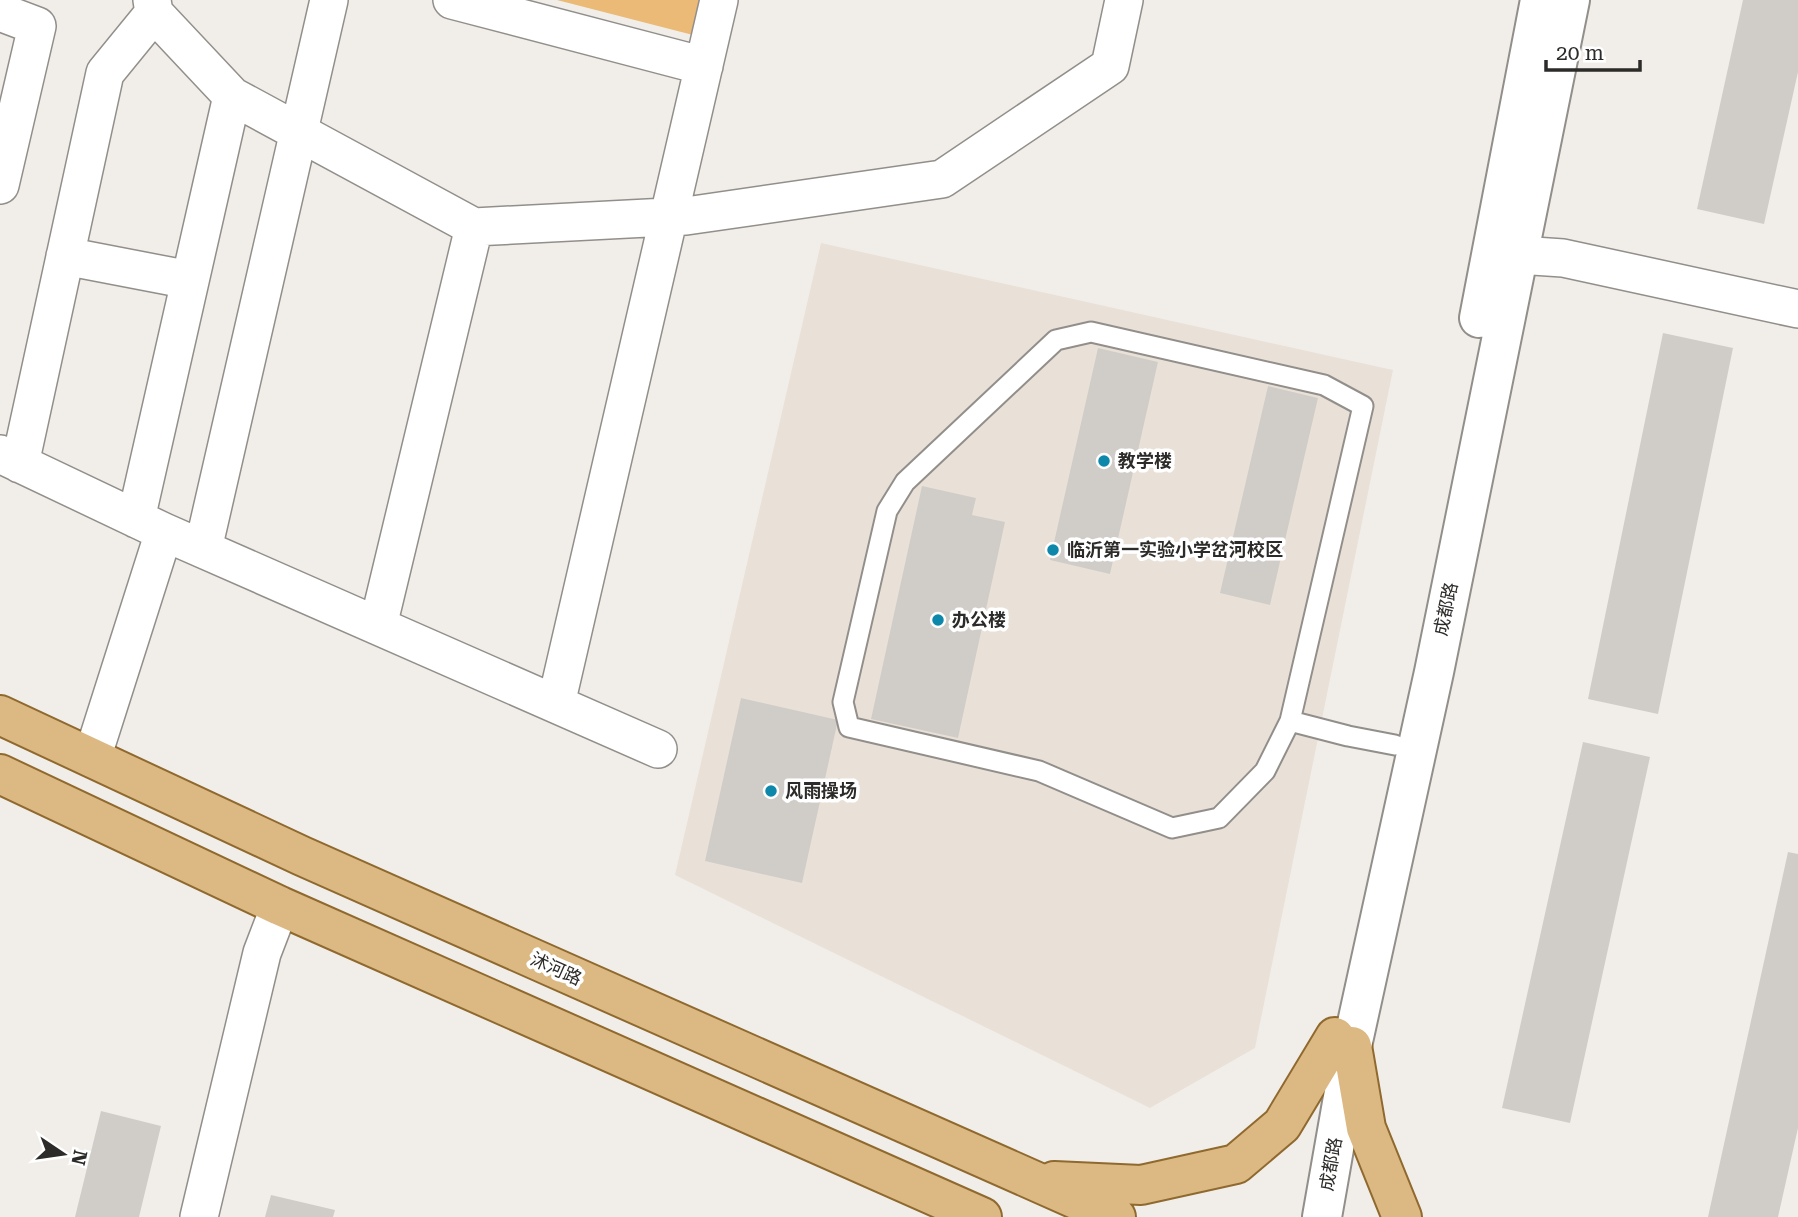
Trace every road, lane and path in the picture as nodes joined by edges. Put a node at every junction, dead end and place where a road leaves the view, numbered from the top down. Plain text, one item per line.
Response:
1 (329, 0) edge
2 (452, 0) edge
3 (719, 0) edge
4 (1124, 0) edge
5 (1540, 0) edge
6 (1570, 0) edge
7 (153, 7) edge
8 (0, 12) edge
9 (704, 66) junction
10 (232, 96) junction
11 (299, 132) junction
12 (0, 185) edge
13 (668, 217) junction
14 (474, 227) junction
15 (1518, 255) junction
16 (65, 256) junction
17 (190, 280) junction
18 (1798, 309) edge
19 (10, 459) edge
20 (150, 525) junction
21 (203, 549) junction
22 (378, 626) junction
23 (556, 704) junction
24 (0, 715) edge
25 (1290, 721) junction
26 (1395, 744) junction
27 (658, 749) dead end
28 (92, 758) junction
29 (0, 774) edge
30 (279, 905) junction
31 (1344, 1042) junction
32 (1032, 1180) junction
33 (199, 1217) edge
34 (982, 1217) edge
35 (1116, 1217) edge
36 (1296, 1217) edge
37 (1322, 1217) edge
38 (1402, 1217) edge

1 - 11 street
2 - 9 street
3 - 9 street
4 - 13 street
5 - 26 street, 成都路
6 - 15 street, 成都路
7 - 10 street
7 - 16 street
8 - 12 street
9 - 13 street
10 - 11 street
10 - 17 street
11 - 14 street
11 - 21 street
13 - 14 street
13 - 23 street
14 - 22 street
15 - 18 street
15 - 31 street, 成都路
16 - 17 street
16 - 19 street
17 - 20 street
19 - 20 street
20 - 21 street
20 - 28 street
21 - 22 street
22 - 23 street
23 - 27 street
24 - 28 main road, 沭河路
25 - 25 lane
25 - 26 lane
26 - 31 street, 成都路
28 - 32 main road, 沭河路
29 - 30 main road
30 - 33 street
30 - 34 main road
31 - 32 main road
31 - 36 street, 成都路
31 - 37 street, 成都路
31 - 38 main road
32 - 35 main road, 沭河路

